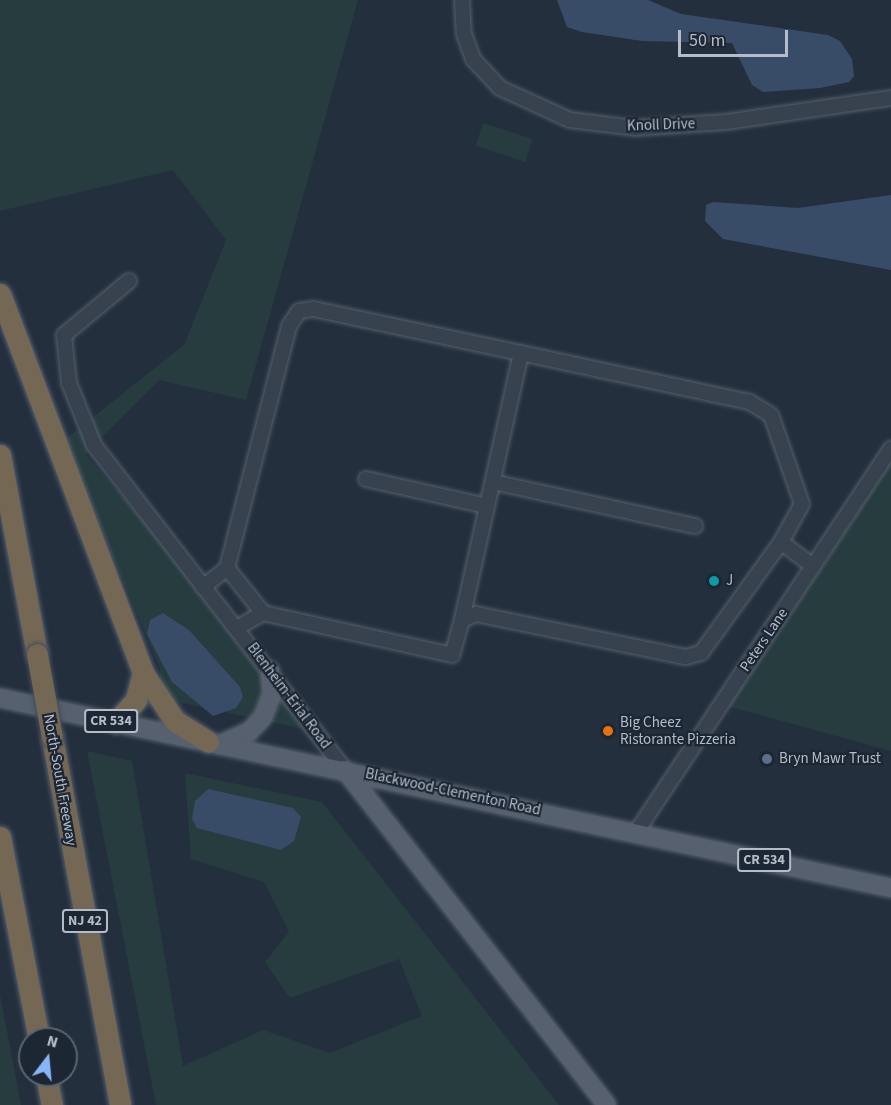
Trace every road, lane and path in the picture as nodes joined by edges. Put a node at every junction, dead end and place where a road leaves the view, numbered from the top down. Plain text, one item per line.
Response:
1 (462, 0) edge
2 (891, 98) edge
3 (129, 281) dead end
4 (0, 294) edge
5 (521, 353) junction
6 (891, 449) edge
7 (0, 455) edge
8 (366, 479) dead end
9 (493, 482) junction
10 (487, 506) junction
11 (695, 526) dead end
12 (781, 542) junction
13 (813, 566) junction
14 (227, 568) junction
15 (204, 587) junction
16 (263, 613) junction
17 (462, 620) junction
18 (237, 628) junction
19 (270, 671) junction
20 (142, 673) junction
21 (7, 700) edge
22 (116, 722) junction
23 (213, 744) junction
24 (345, 770) junction
25 (637, 831) junction
26 (0, 837) edge
27 (891, 888) edge
28 (37, 1027) edge
29 (48, 1087) edge
30 (52, 1105) edge
31 (120, 1105) edge
32 (607, 1105) edge

1 - 2 street, Knoll Drive
3 - 15 street, Blenheim-Erial Road
4 - 20 highway
5 - 9 street
5 - 12 street
5 - 14 street
6 - 13 street, Peters Lane
7 - 31 highway, North-South Freeway / NJ 42, bridge
8 - 10 street
9 - 10 street
9 - 11 street
10 - 17 street
12 - 13 street
12 - 17 street
13 - 25 street, Peters Lane
14 - 15 street
14 - 16 street
15 - 18 street, Blenheim-Erial Road
16 - 17 street
16 - 18 street
18 - 19 street, Blenheim-Erial Road
19 - 23 main road
19 - 24 street, Blenheim-Erial Road
20 - 22 highway
20 - 23 highway
21 - 22 main road, Blackwood-Clementon Road / CR 534
22 - 23 main road, Blackwood-Clementon Road / CR 534
23 - 24 main road, Blackwood-Clementon Road / CR 534
24 - 25 main road, Blackwood-Clementon Road / CR 534
24 - 32 main road, Blenheim-Erial Road
25 - 27 main road, Blackwood-Clementon Road / CR 534
26 - 28 highway
29 - 30 highway

